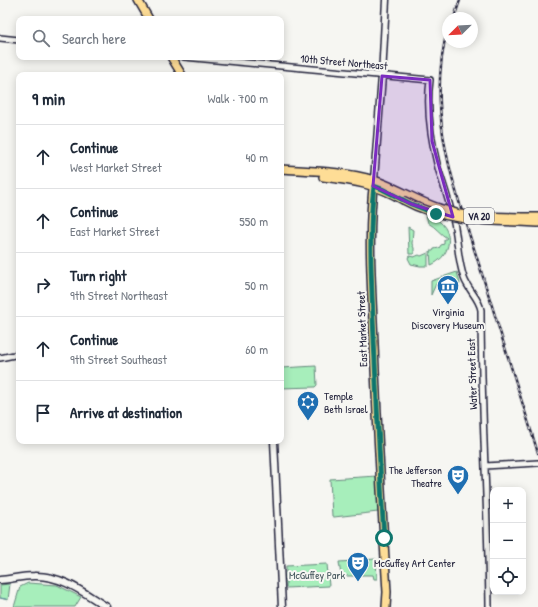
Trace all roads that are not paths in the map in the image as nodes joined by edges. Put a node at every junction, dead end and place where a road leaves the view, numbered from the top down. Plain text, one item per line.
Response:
1 (138, 0) edge
2 (386, 0) edge
3 (147, 16) edge
4 (0, 38) edge
5 (16, 40) edge
6 (173, 60) edge
7 (215, 60) edge
8 (180, 72) edge
9 (382, 76) junction
10 (430, 80) joint
11 (284, 169) edge
12 (284, 172) edge
13 (374, 183) junction
14 (538, 217) edge
15 (520, 219) junction
16 (538, 223) edge
17 (16, 355) edge
18 (0, 358) edge
19 (274, 444) edge
20 (538, 463) edge
21 (485, 466) junction
22 (0, 580) edge
23 (106, 607) edge
24 (282, 607) edge
25 (386, 607) edge
26 (488, 607) edge

1 - 3 main road
2 - 9 main road, East Market Street
4 - 5 street
6 - 8 main road
7 - 9 street, 10th Street Northeast
9 - 10 street, 10th Street Northeast
9 - 13 main road, East Market Street
10 - 21 street, Water Street East
11 - 13 main road
12 - 13 main road, VA 20
13 - 15 main road, VA 20, bridge
13 - 25 main road, East Market Street
14 - 15 main road, VA 20
15 - 16 main road, VA 20
17 - 18 street
19 - 24 main road
20 - 21 street
21 - 26 street, Water Street East
22 - 23 main road

